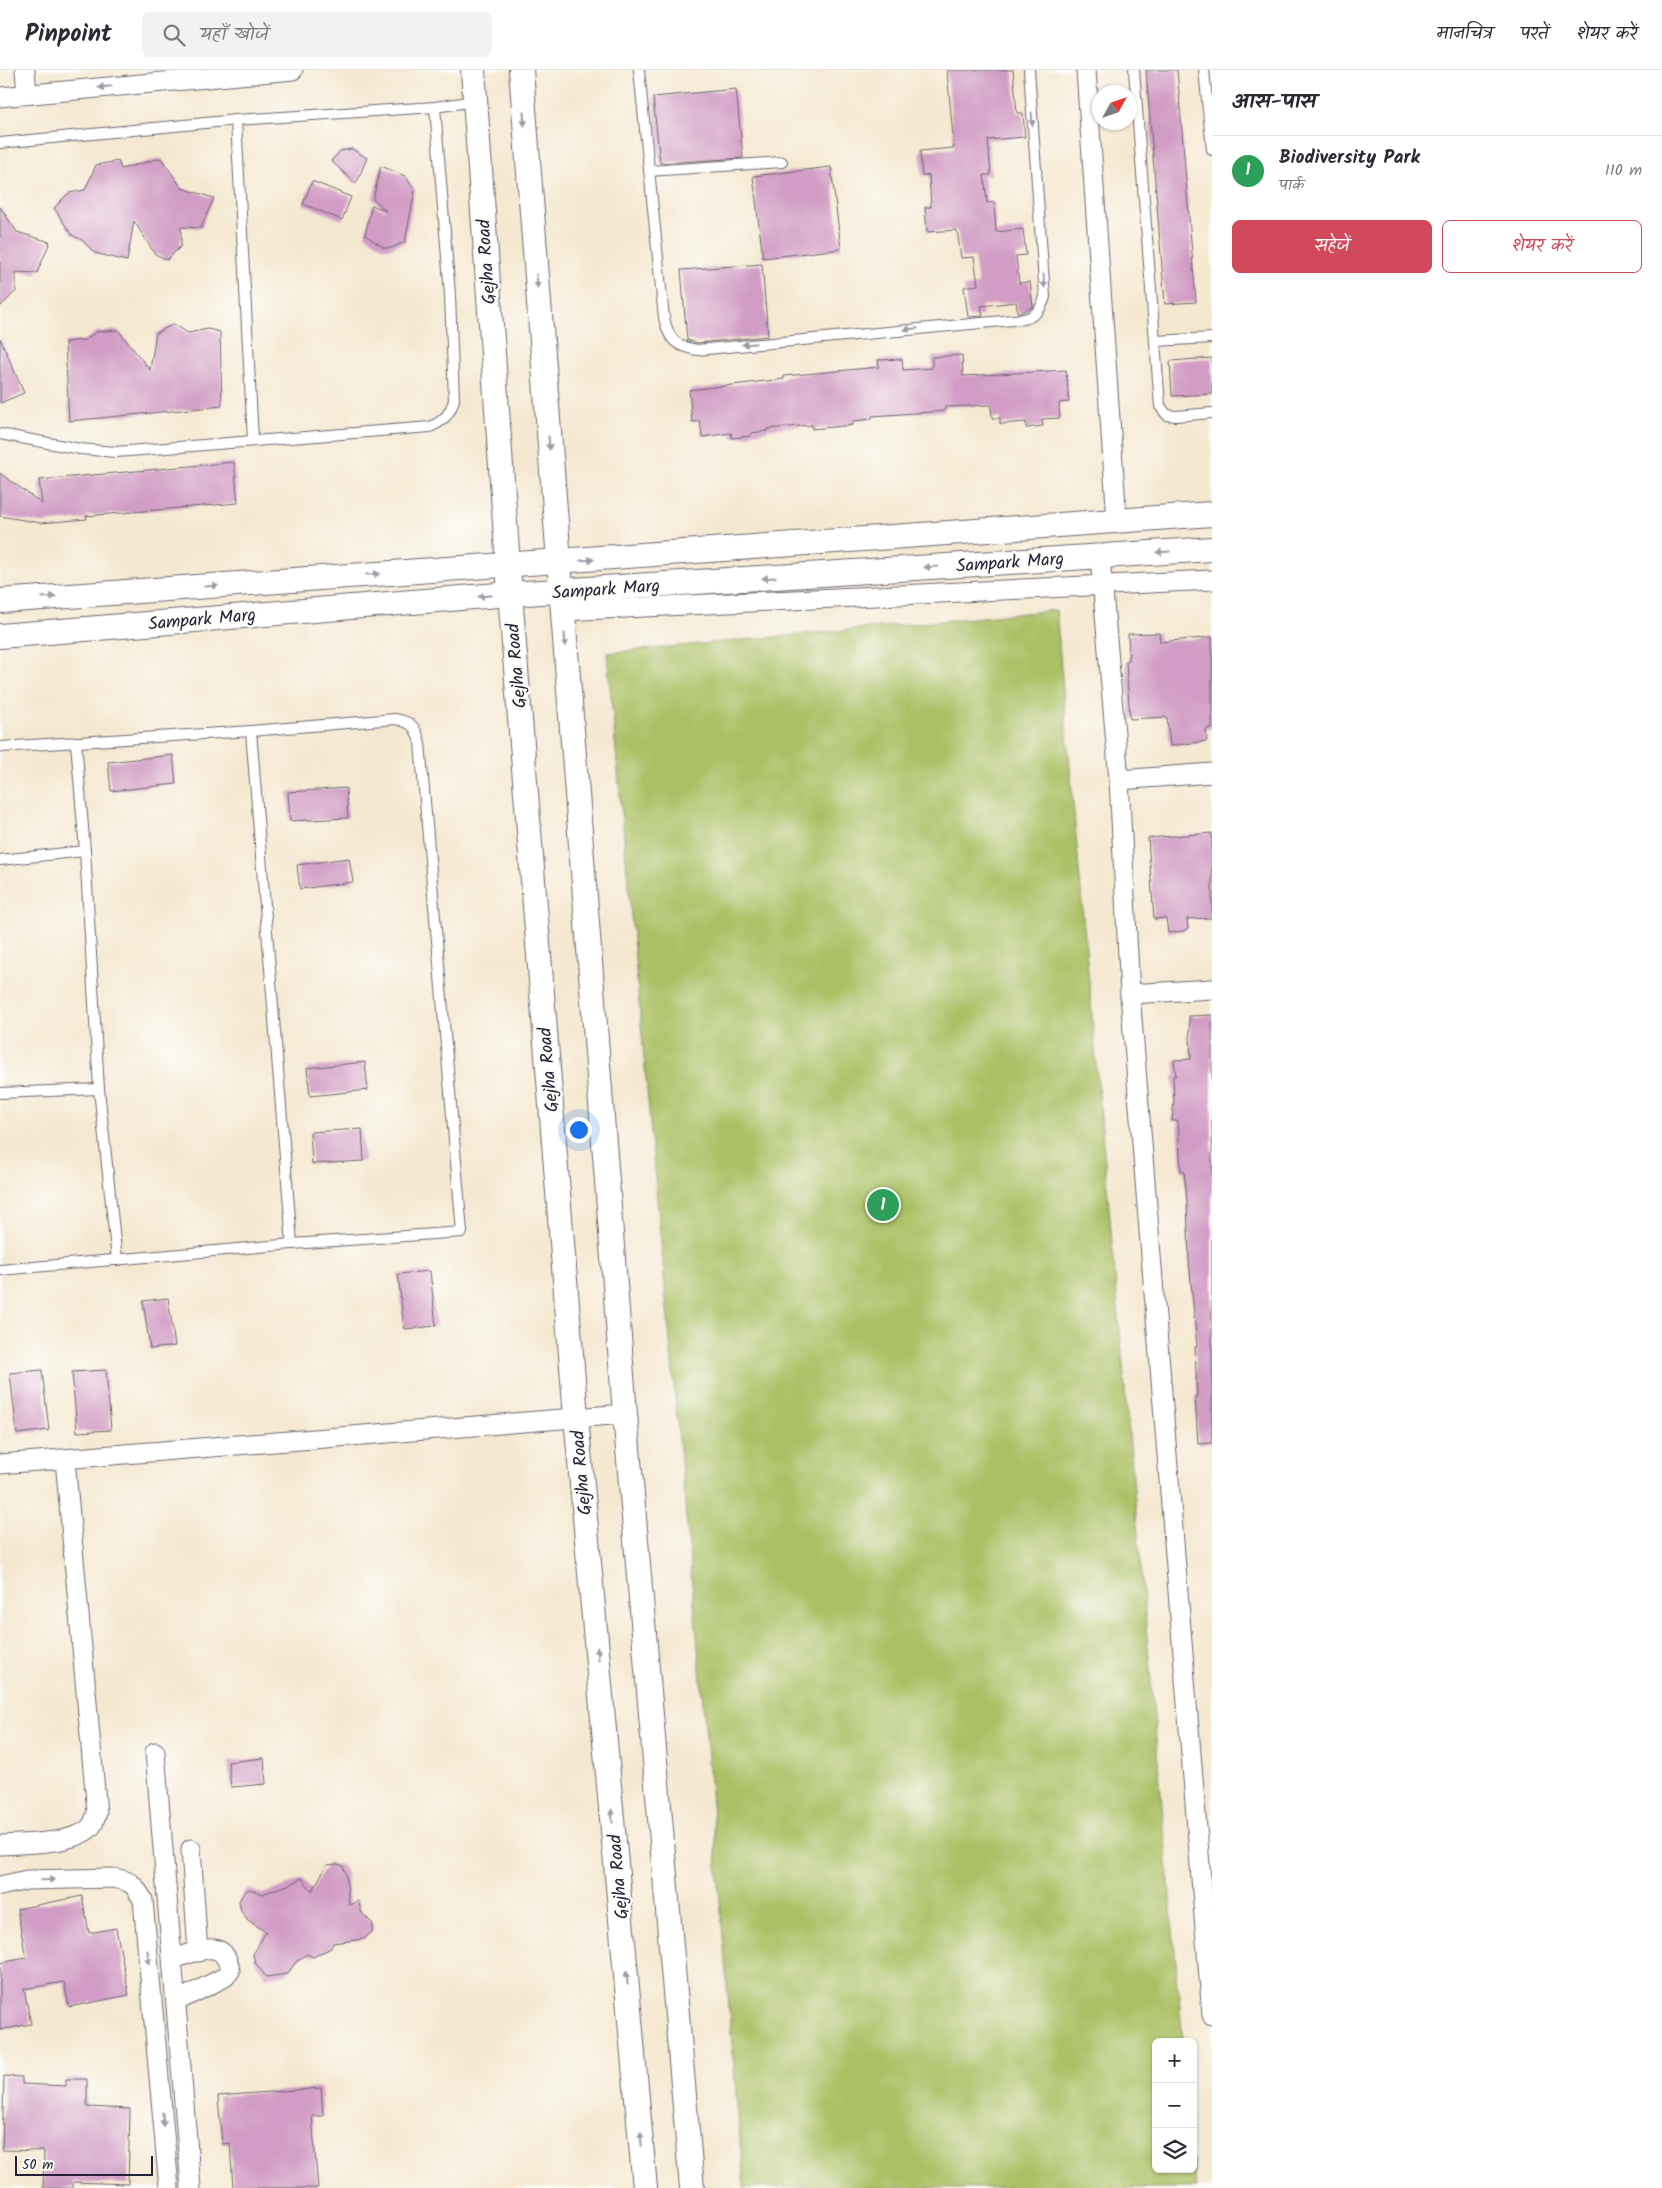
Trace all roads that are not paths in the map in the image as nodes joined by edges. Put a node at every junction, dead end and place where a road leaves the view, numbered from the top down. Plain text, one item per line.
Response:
1 (25, 70) edge
2 (293, 70) edge
3 (473, 70) edge
4 (521, 70) edge
5 (639, 70) edge
6 (1029, 70) edge
7 (1086, 70) edge
8 (1134, 70) edge
9 (1204, 70) edge
10 (1209, 93) edge
11 (27, 94) junction
12 (0, 97) edge
13 (475, 101) junction
14 (435, 107) junction
15 (236, 120) junction
16 (0, 143) edge
17 (1212, 150) edge
18 (782, 162) dead end
19 (649, 171) junction
20 (1212, 338) edge
21 (1154, 341) junction
22 (1212, 413) edge
23 (0, 434) edge
24 (253, 440) junction
25 (1212, 514) edge
26 (1117, 521) junction
27 (1212, 549) edge
28 (1100, 556) junction
29 (558, 562) junction
30 (508, 565) junction
31 (1212, 580) edge
32 (1103, 584) junction
33 (510, 594) junction
34 (0, 601) edge
35 (561, 601) junction
36 (0, 636) edge
37 (251, 731) junction
38 (76, 742) junction
39 (0, 747) edge
40 (1212, 773) edge
41 (1119, 780) junction
42 (85, 851) junction
43 (0, 860) edge
44 (1212, 989) edge
45 (1130, 994) junction
46 (99, 1089) junction
47 (0, 1093) edge
48 (292, 1244) junction
49 (117, 1260) junction
50 (0, 1270) edge
51 (625, 1414) junction
52 (576, 1417) junction
53 (64, 1460) junction
54 (0, 1464) edge
55 (155, 1752) dead end
56 (0, 1845) edge
57 (191, 1849) dead end
58 (0, 1886) edge
59 (198, 1952) junction
60 (173, 1960) junction
61 (176, 2001) junction
62 (1212, 2015) edge
63 (169, 2188) edge
64 (191, 2188) edge
65 (646, 2188) edge
66 (692, 2188) edge

1 - 11 street
2 -> 11 street
3 - 13 street, Gejha Road
4 -> 29 street
5 - 19 lane
6 -> 19 lane
7 - 26 street
8 - 21 lane
9 - 10 lane
10 - 17 lane
11 - 12 street
13 - 14 lane
13 - 30 street, Gejha Road
14 - 15 lane
14 - 24 lane
15 - 16 lane
15 - 24 lane
18 - 19 lane
20 - 21 lane
21 - 22 lane
23 - 24 lane
25 - 26 street, Sampark Marg
29 -> 26 street, Sampark Marg
27 -> 28 street, Sampark Marg
28 - 32 street
28 -> 35 street, Sampark Marg
29 - 30 street, Sampark Marg
29 - 35 street
30 - 33 street, Gejha Road
34 -> 30 street, Sampark Marg
31 - 32 street
32 - 35 street
32 - 41 street
33 - 35 street, Sampark Marg
33 -> 36 street, Sampark Marg
33 - 52 street, Gejha Road
35 -> 51 street
37 - 38 lane
37 - 48 lane
37 - 48 lane
38 - 39 lane
38 - 42 lane
40 - 41 street
41 - 45 street
42 - 43 lane
42 - 46 lane
44 - 45 street
45 - 62 street
46 - 47 lane
46 - 49 lane
48 - 49 lane
49 - 50 lane
51 - 52 street
51 - 66 street
52 - 53 street
65 -> 52 street, Gejha Road
53 - 54 street
53 - 56 street
55 - 60 street
57 - 59 street
58 -> 63 street
59 - 60 street
59 - 61 street
60 - 61 street
61 - 64 street

